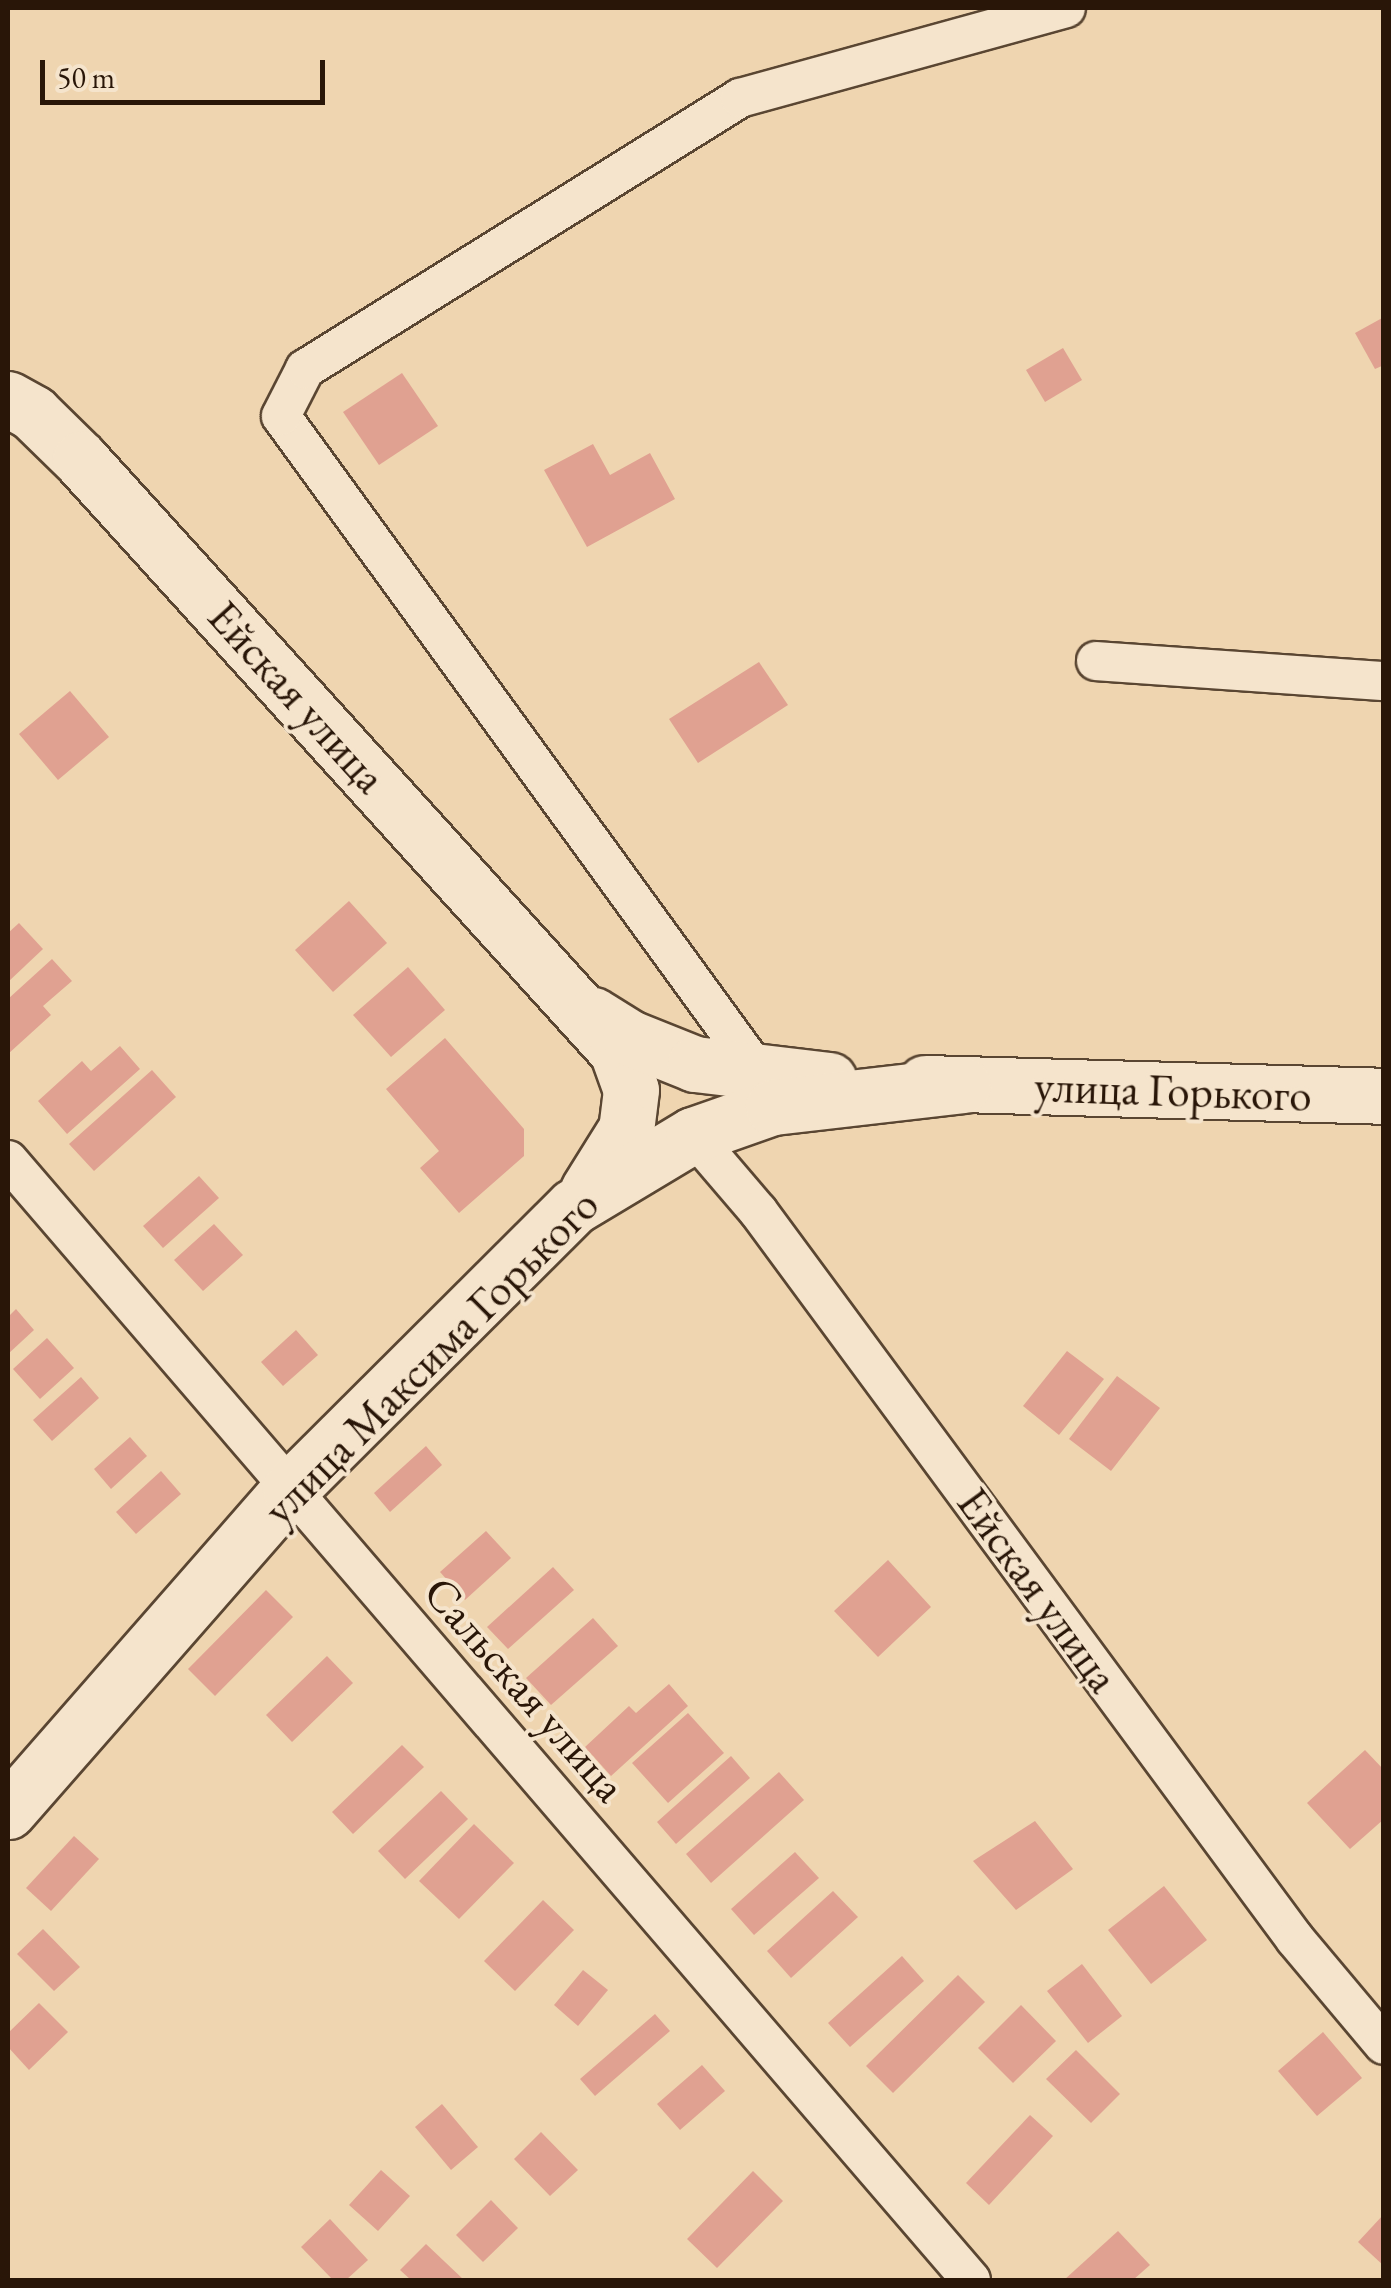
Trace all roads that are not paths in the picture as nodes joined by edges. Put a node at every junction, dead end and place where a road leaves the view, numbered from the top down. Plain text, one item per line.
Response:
1 (1066, 8) edge
2 (8, 399) edge
3 (1096, 661) dead end
4 (1384, 680) edge
5 (578, 1005) junction
6 (759, 1073) junction
7 (963, 1085) junction
8 (1384, 1096) edge
9 (694, 1135) junction
10 (8, 1160) edge
11 (573, 1207) junction
12 (290, 1489) junction
13 (14, 1793) edge
14 (1384, 2045) edge
15 (971, 2280) edge

1 - 6 street
2 - 5 main road, Ейская улица
3 - 4 street
5 - 6 main road
5 - 11 main road
6 - 7 main road
7 - 8 main road, улица Горького
7 - 9 main road, улица Максима Горького
9 - 11 main road, улица Максима Горького
9 - 14 street, Ейская улица
10 - 12 street, Сальская улица
11 - 12 main road, улица Максима Горького
12 - 13 main road, улица Максима Горького
12 - 15 street, Сальская улица

